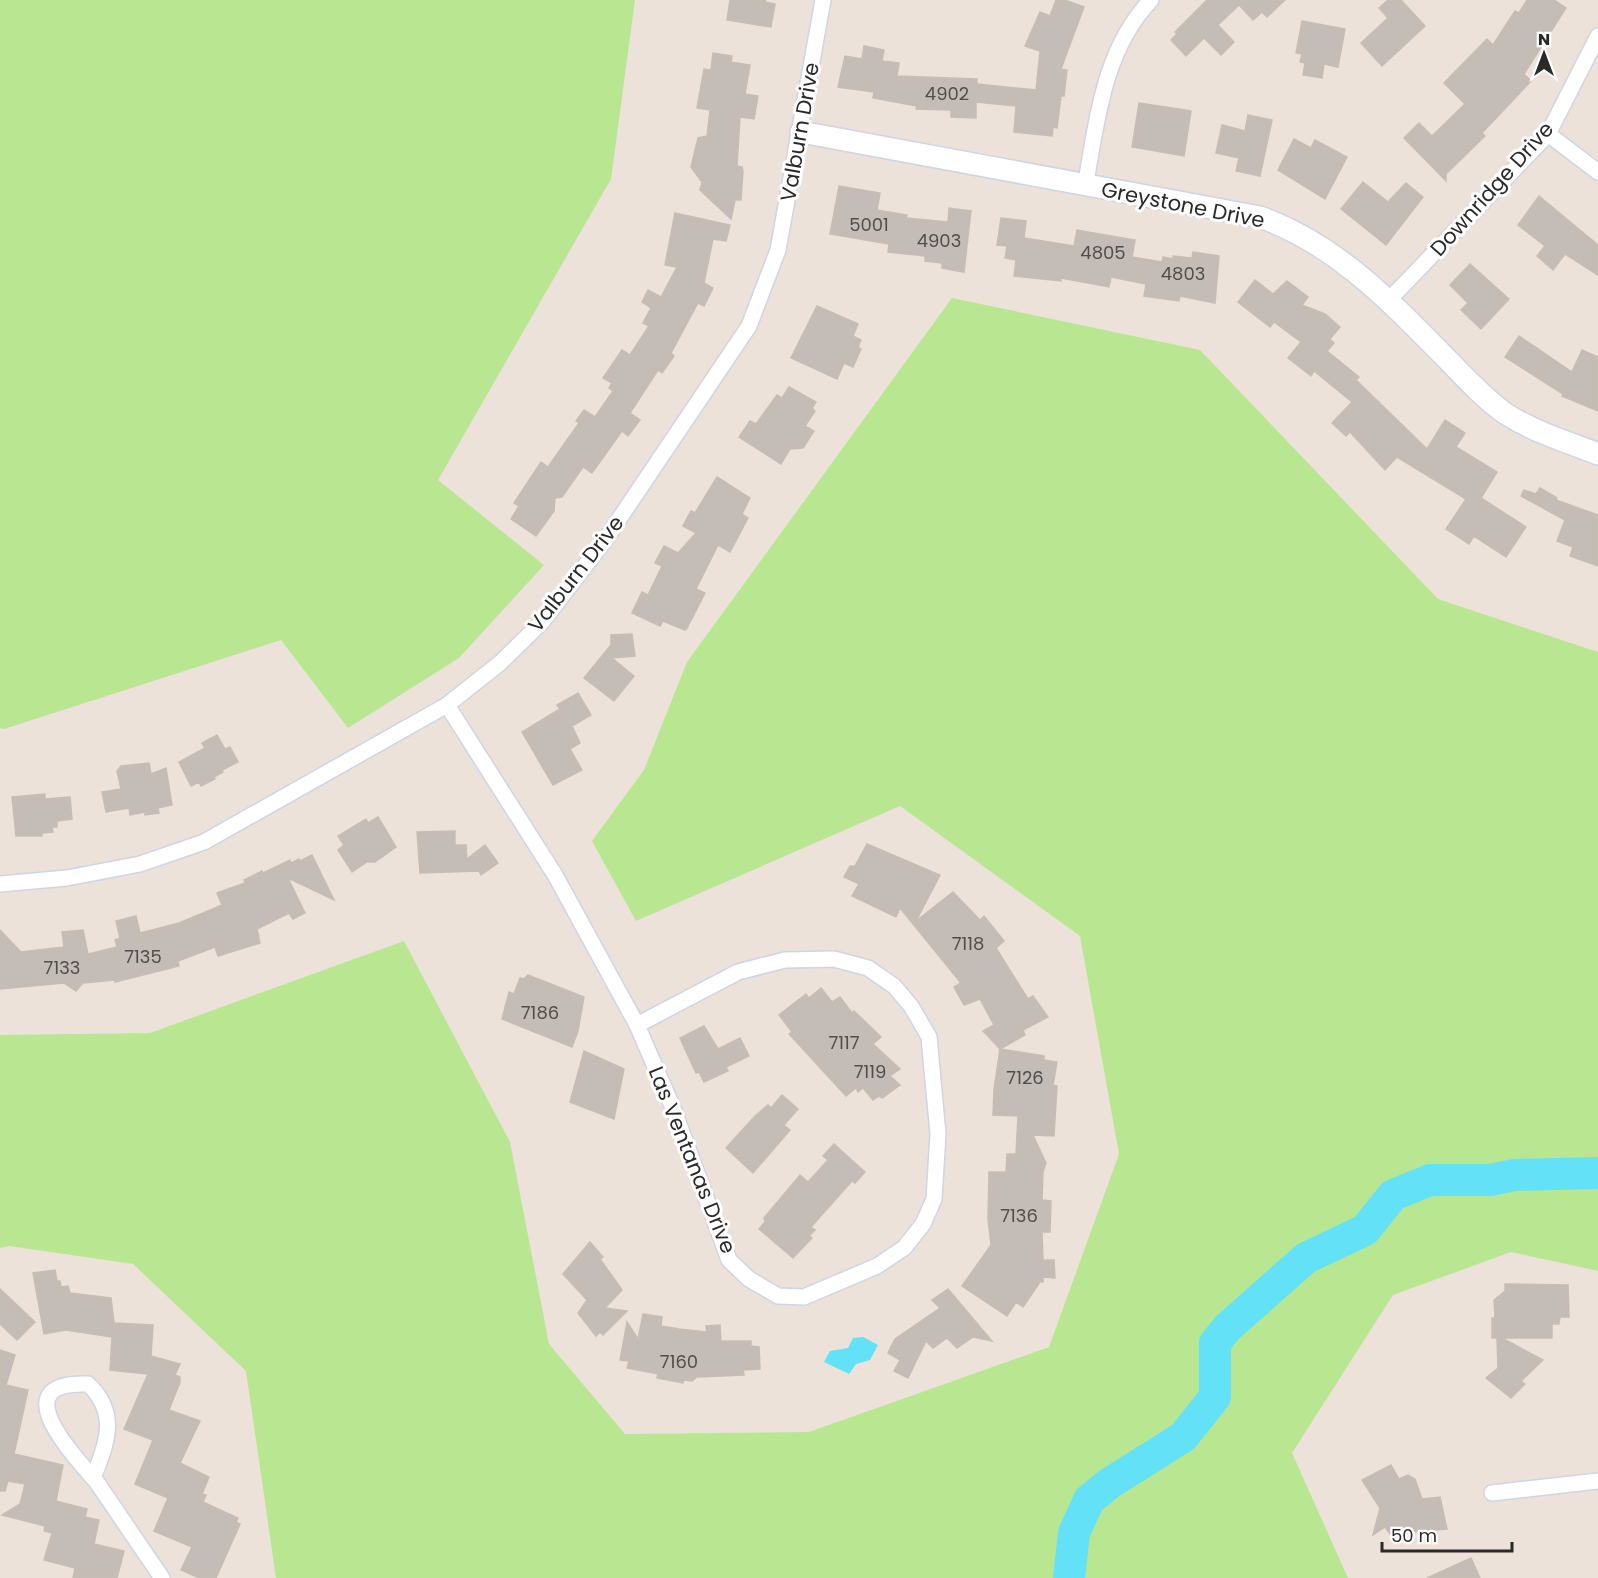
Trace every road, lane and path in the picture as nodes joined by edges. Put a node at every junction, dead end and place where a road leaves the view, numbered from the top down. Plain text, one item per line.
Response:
1 (823, 0) edge
2 (1151, 0) edge
3 (1598, 36) edge
4 (801, 132) junction
5 (1548, 134) junction
6 (1598, 172) edge
7 (1085, 187) junction
8 (1389, 300) junction
9 (1598, 454) edge
10 (447, 705) junction
11 (0, 884) edge
12 (637, 1025) junction
13 (93, 1478) junction
14 (1598, 1481) edge
15 (1492, 1493) dead end
16 (162, 1578) edge

1 - 4 street, Valburn Drive
2 - 7 street
3 - 5 street, Downridge Drive
4 - 7 street, Greystone Drive
4 - 10 street, Valburn Drive
5 - 6 street
5 - 8 street, Downridge Drive
7 - 8 street, Greystone Drive
8 - 9 street, Greystone Drive
10 - 11 street, Valburn Drive
10 - 12 street, Las Ventanas Drive
12 - 12 street, Las Ventanas Drive
13 - 13 street
13 - 16 street
14 - 15 street

